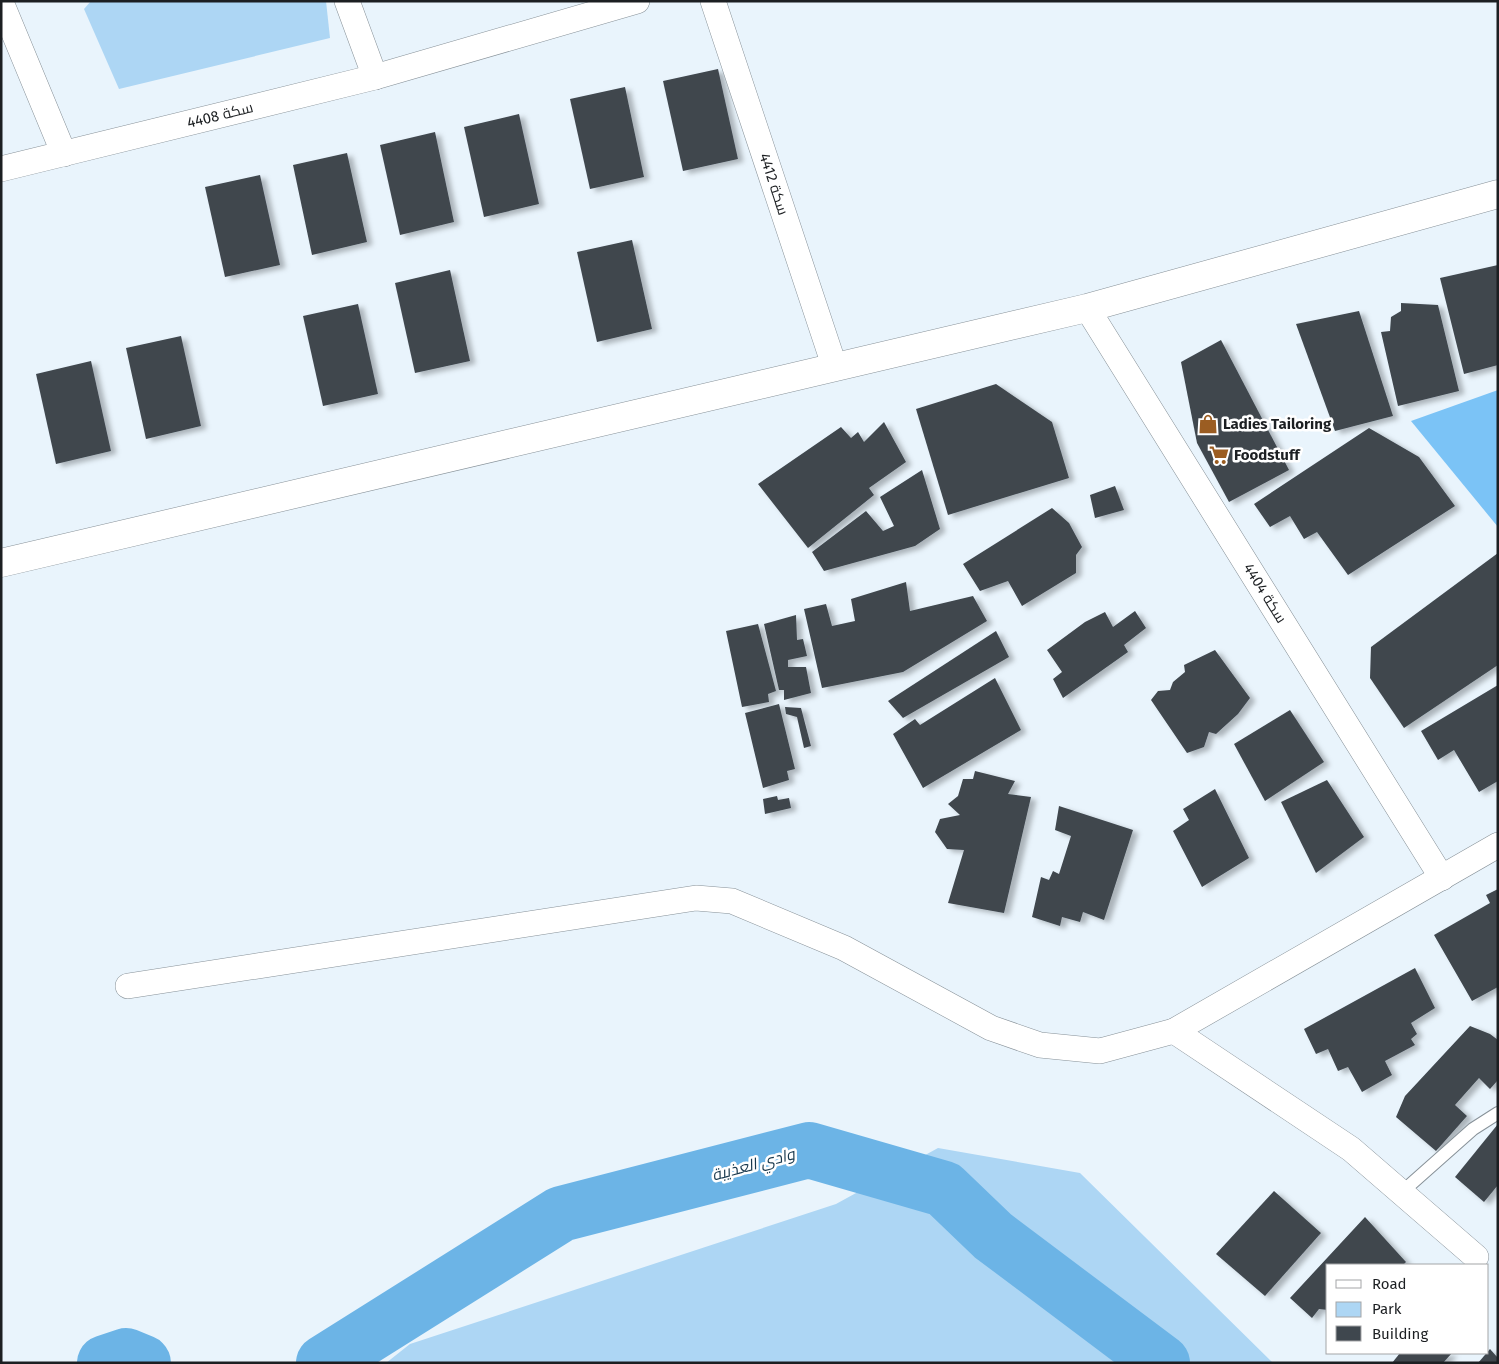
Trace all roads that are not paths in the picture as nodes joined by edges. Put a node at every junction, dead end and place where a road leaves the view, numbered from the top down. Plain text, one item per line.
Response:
1 (347, 1) edge
2 (637, 1) edge
3 (713, 1) edge
4 (1, 2) edge
5 (375, 77) junction
6 (64, 154) junction
7 (1, 169) edge
8 (1498, 194) edge
9 (1087, 308) junction
10 (835, 368) junction
11 (1, 563) edge
12 (1498, 846) edge
13 (1442, 878) junction
14 (128, 986) dead end
15 (1174, 1031) junction
16 (1498, 1113) edge
17 (1402, 1192) junction
18 (1476, 1258) dead end

1 - 5 street
2 - 5 street, سكة 4408
3 - 10 street, سكة 4412
4 - 6 street
5 - 6 street, سكة 4408
6 - 7 street, سكة 4408
8 - 9 street
9 - 10 street
9 - 13 street, سكة 4404
10 - 11 street
12 - 13 street
13 - 15 street
14 - 15 street
15 - 17 street
16 - 17 lane
17 - 18 street

